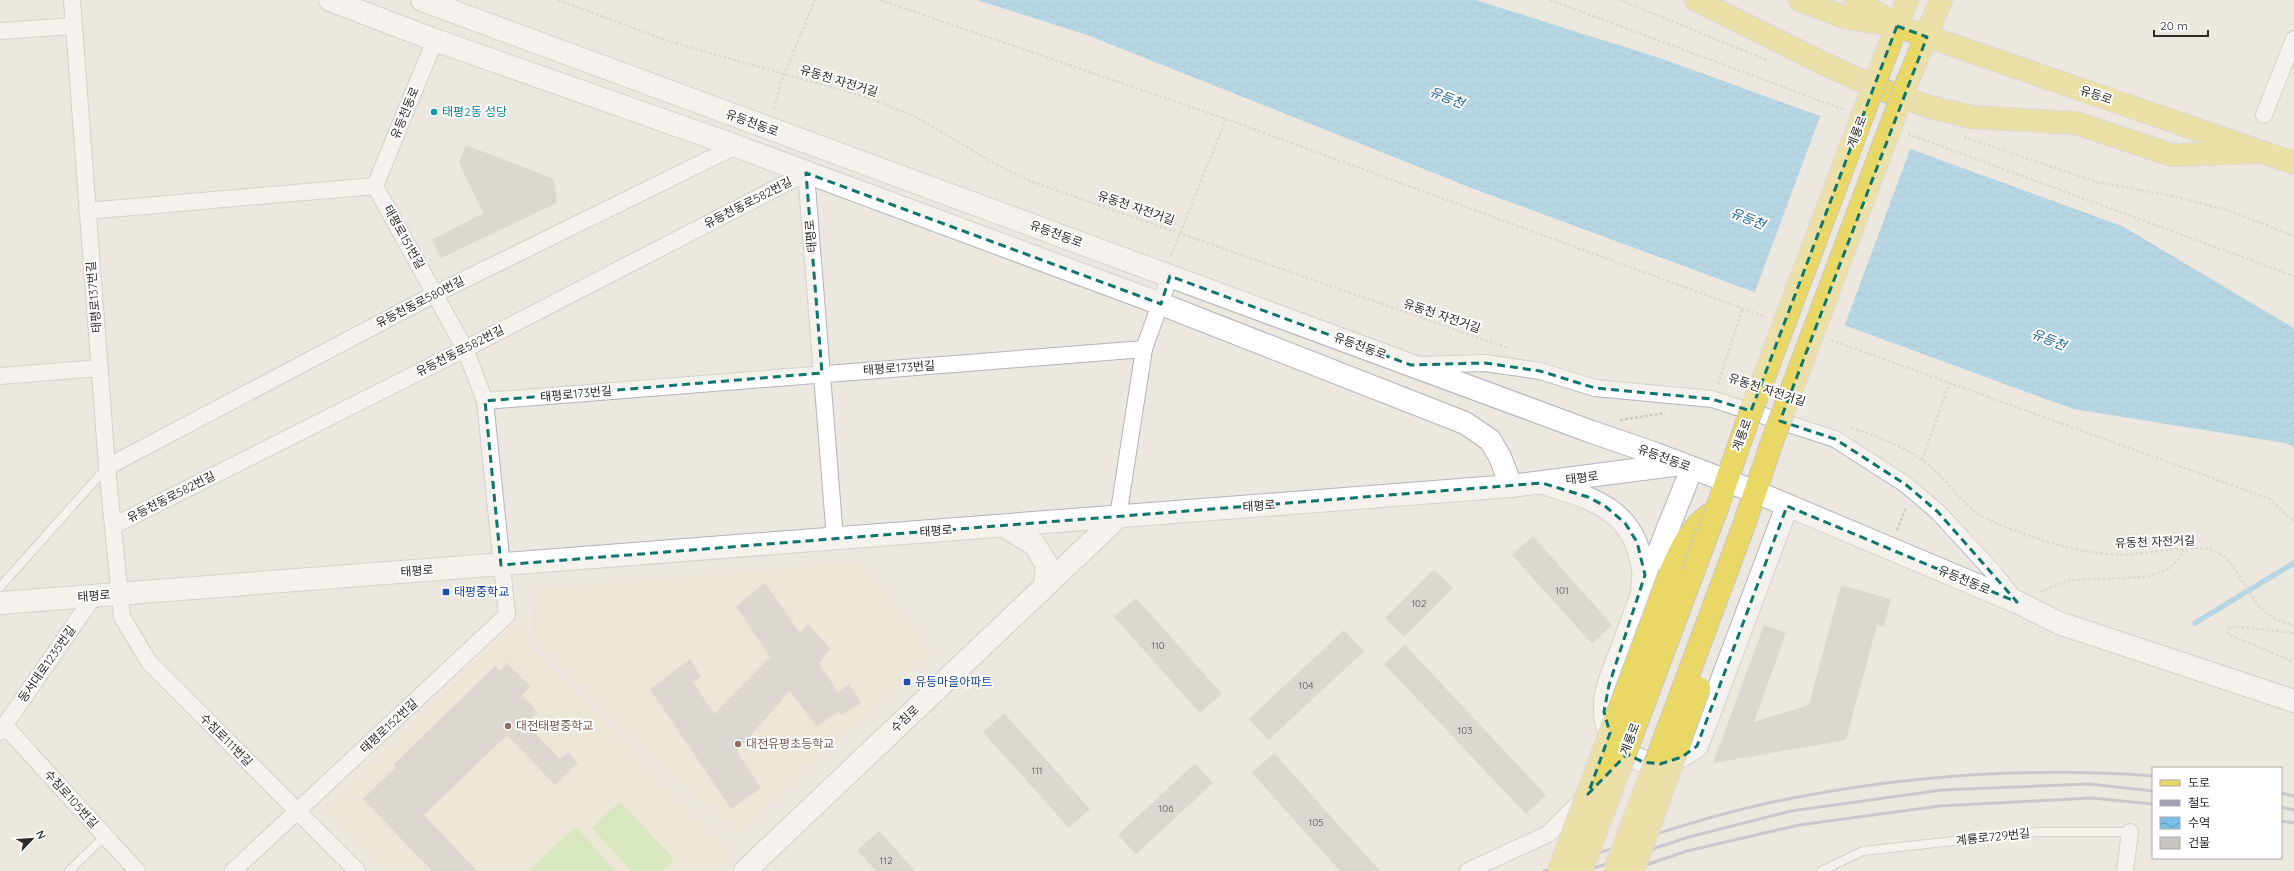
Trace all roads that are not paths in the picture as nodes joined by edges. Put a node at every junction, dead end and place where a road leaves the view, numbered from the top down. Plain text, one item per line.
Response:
1 (72, 0) edge
2 (330, 0) edge
3 (422, 0) edge
4 (1696, 0) edge
5 (1800, 0) edge
6 (1856, 0) edge
7 (1907, 0) edge
8 (1941, 0) edge
9 (73, 26) junction
10 (1897, 26) junction
11 (0, 32) edge
12 (1927, 37) junction
13 (2294, 39) edge
14 (435, 40) junction
15 (2264, 115) dead end
16 (736, 146) junction
17 (2262, 152) junction
18 (2294, 163) edge
19 (806, 173) junction
20 (375, 186) junction
21 (87, 211) junction
22 (1170, 267) junction
23 (435, 294) junction
24 (1161, 304) junction
25 (464, 349) junction
26 (1144, 349) junction
27 (1411, 365) junction
28 (100, 368) junction
29 (822, 373) junction
30 (0, 376) edge
31 (485, 401) junction
32 (1687, 466) junction
33 (107, 467) junction
34 (1726, 480) junction
35 (1542, 483) junction
36 (1511, 486) junction
37 (1756, 492) junction
38 (1787, 506) junction
39 (1716, 510) junction
40 (1118, 517) junction
41 (1744, 525) junction
42 (113, 526) junction
43 (1004, 526) junction
44 (835, 539) junction
45 (501, 564) junction
46 (1046, 586) junction
47 (0, 587) edge
48 (119, 594) junction
49 (94, 596) junction
50 (2017, 602) junction
51 (0, 603) edge
52 (1637, 606) junction
53 (2294, 701) edge
54 (2, 729) edge
55 (1627, 754) junction
56 (297, 811) junction
57 (2130, 832) joint
58 (105, 836) junction
59 (69, 871) edge
60 (137, 871) edge
61 (233, 871) edge
62 (357, 871) edge
63 (745, 871) edge
64 (1468, 871) edge
65 (1559, 871) edge
66 (1581, 871) edge
67 (1614, 871) edge
68 (1633, 871) edge
69 (1821, 871) edge
70 (2125, 871) edge

1 - 9 street, 태평로137번길
2 - 14 main road
3 - 22 main road, 유등천동로
4 - 17 main road
5 - 10 main road, 유등로
6 - 10 main road, 유등로
7 - 10 main road, 계룡로
8 - 12 main road
9 - 11 street
9 - 21 street, 태평로137번길
10 - 12 main road, 유등로
10 - 34 main road, 계룡로, bridge
12 - 17 main road, 유등로
12 - 37 main road, bridge
13 - 15 street
14 - 16 main road
14 - 20 street, 유등천동로
16 - 19 main road
16 - 23 street, 유등천동로580번길
17 - 18 main road, 유등로
19 - 24 main road
19 - 25 street, 유등천동로582번길
19 - 29 street, 태평로
20 - 21 street
20 - 23 street, 태평로151번길
21 - 28 street, 태평로137번길
22 - 24 street
22 - 27 main road, 유등천동로
23 - 25 street, 태평로151번길
23 - 33 street, 유등천동로580번길
24 - 26 street
24 - 36 main road
25 - 31 street, 태평로151번길
25 - 42 street, 유등천동로582번길
26 - 29 street, 태평로173번길
26 - 40 street
27 - 32 main road, 유등천동로
27 - 50 street
28 - 30 street
28 - 33 street, 태평로137번길
29 - 31 street, 태평로173번길
29 - 44 street, 태평로
31 - 45 street, 태평로151번길
32 - 34 main road, 유등천동로
32 - 35 main road, 태평로
32 - 52 main road
33 - 42 street, 태평로137번길
33 - 47 lane
34 - 37 main road, 유등천동로
34 - 39 main road, 계룡로
35 - 36 main road, 태평로
35 - 52 main road
36 - 40 main road, 태평로
37 - 38 main road, 유등천동로
37 - 41 main road
38 - 50 main road, 유등천동로
38 - 55 main road
39 - 65 main road, bridge
39 - 66 main road, 계룡로, bridge
40 - 43 main road, 태평로
40 - 46 main road, 수침로
41 - 67 main road, bridge
41 - 68 main road, bridge
42 - 48 street, 태평로137번길
43 - 44 main road, 태평로
43 - 46 main road
44 - 45 main road, 태평로
45 - 48 main road, 태평로
45 - 56 street, 태평로152번길
46 - 63 main road, 수침로
48 - 49 main road, 태평로
48 - 56 street, 수침로111번길
49 - 51 main road, 태평로
49 - 54 street, 동서대로1235번길
50 - 53 main road, 유등천동로
52 - 55 main road
54 - 58 street, 수침로105번길
55 - 64 street
56 - 61 street, 태평로152번길
56 - 62 street, 수침로111번길
57 - 69 lane, 계룡로729번길
57 - 70 street, 계룡로729번길
58 - 59 lane
58 - 60 street, 수침로105번길

